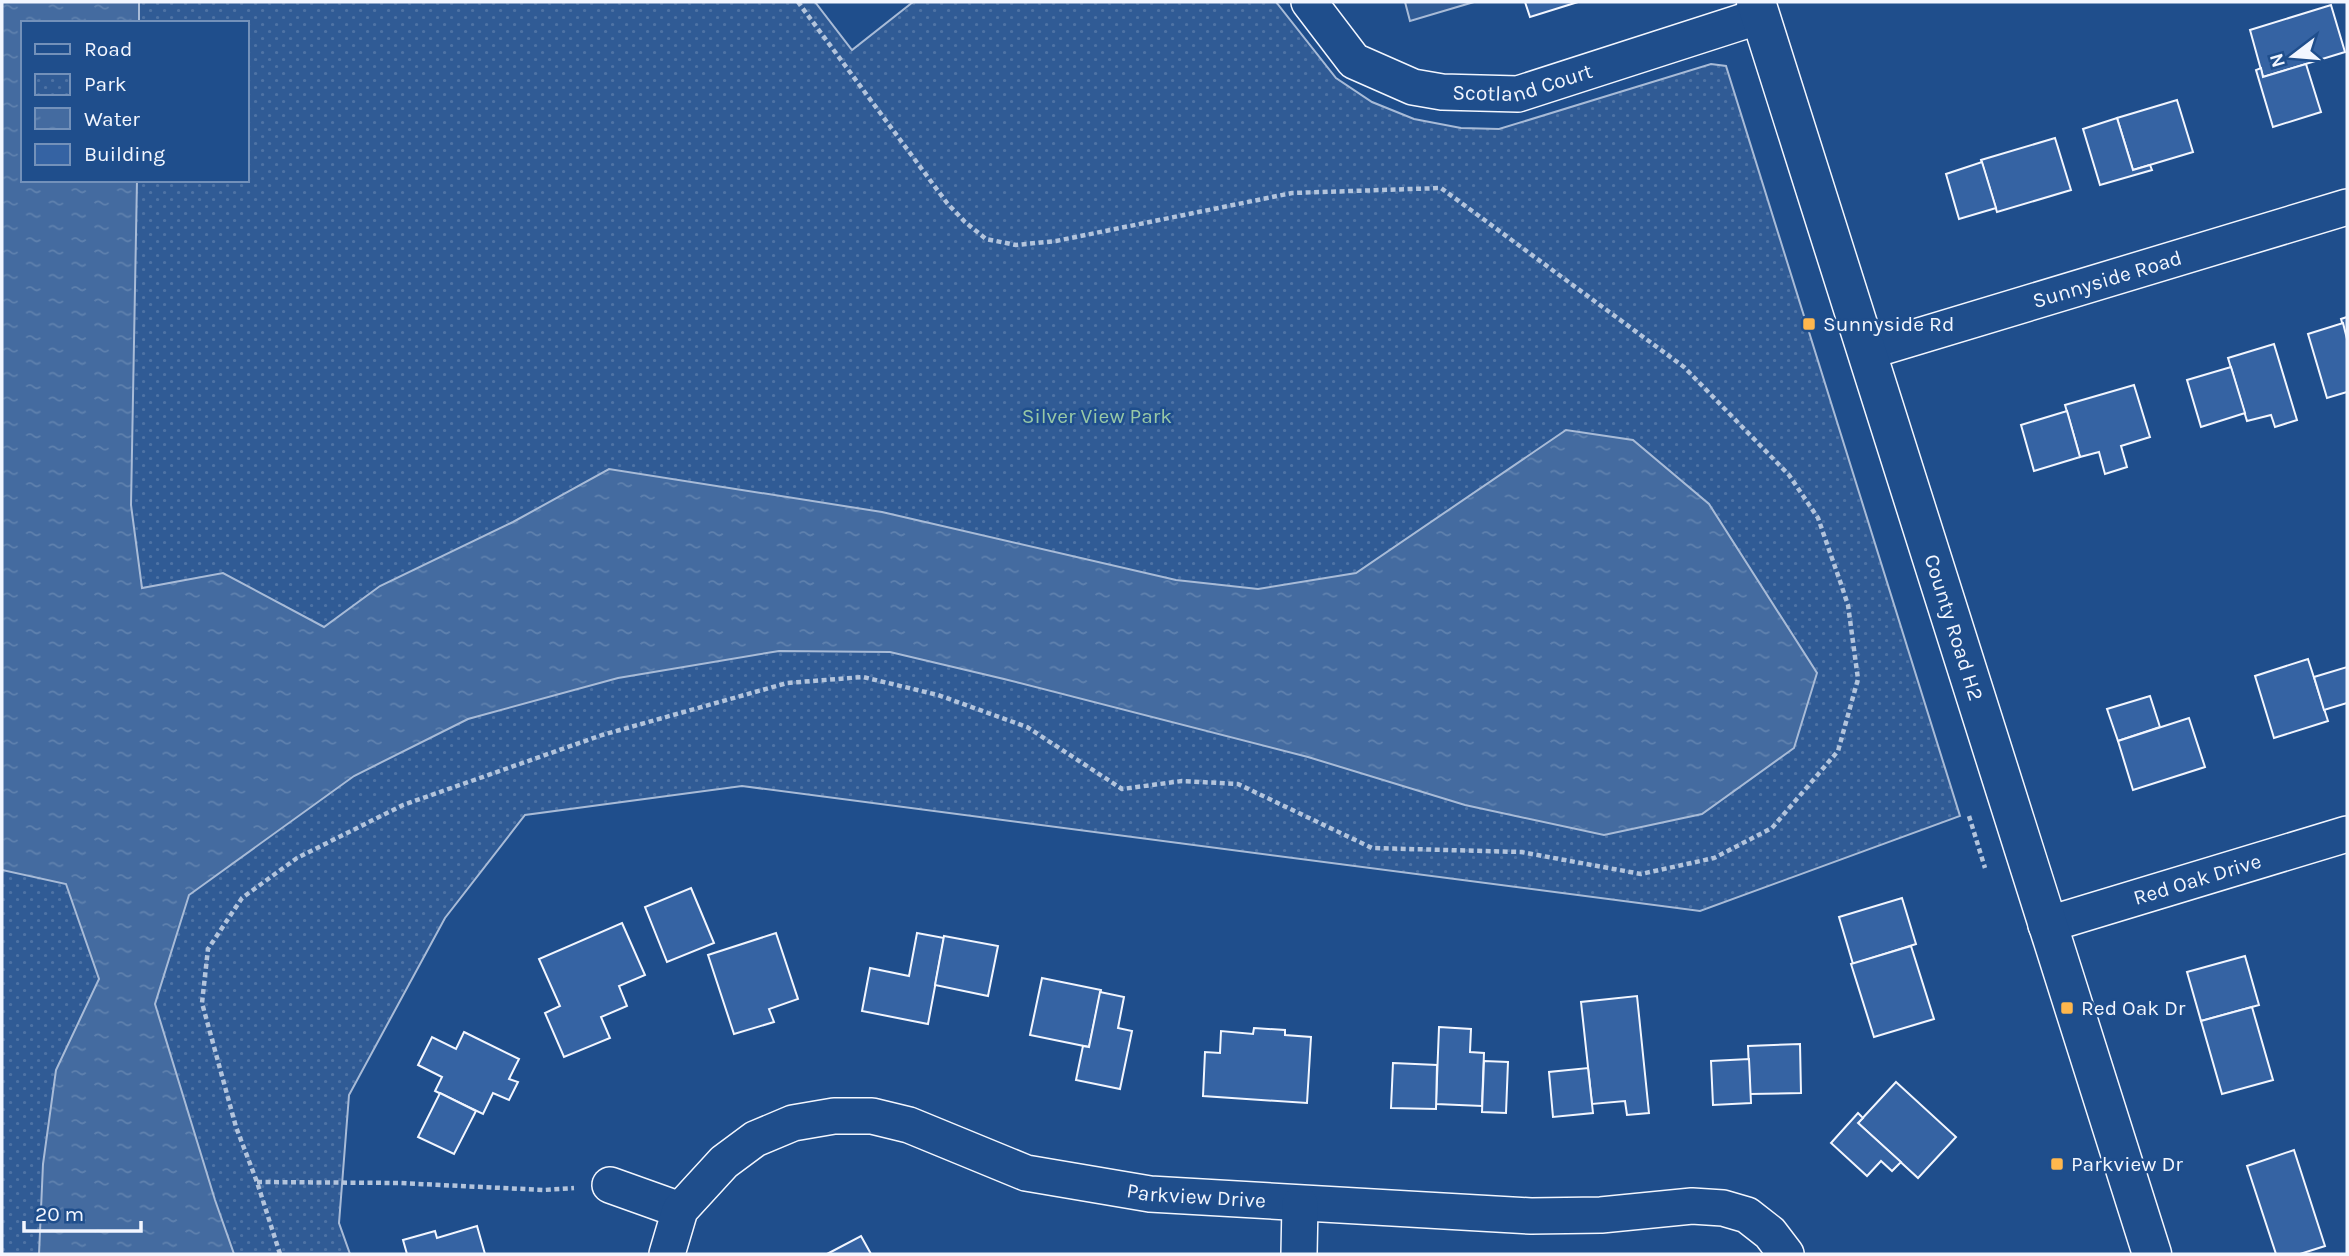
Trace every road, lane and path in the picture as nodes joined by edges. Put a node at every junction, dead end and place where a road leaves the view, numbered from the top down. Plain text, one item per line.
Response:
1 (798, 2) edge
2 (1309, 2) edge
3 (1758, 9) edge
4 (2347, 206) edge
5 (1866, 352) junction
6 (2347, 834) edge
7 (2046, 925) junction
8 (257, 1182) junction
9 (610, 1185) joint
10 (1300, 1204) junction
11 (680, 1210) junction
12 (2146, 1253) edge
13 (280, 1254) edge
14 (667, 1254) edge
15 (1299, 1254) edge
16 (1786, 1254) edge

1 - 8 path
2 - 3 street, Scotland Court
3 - 5 street, County Road H2
4 - 5 street, Sunnyside Road
5 - 7 street, County Road H2
6 - 7 street, Red Oak Drive
7 - 12 street, County Road H2
8 - 9 path
8 - 13 path
9 - 11 street
10 - 11 street, Parkview Drive
10 - 15 street
10 - 16 street, Parkview Drive
11 - 14 street, Parkview Drive

